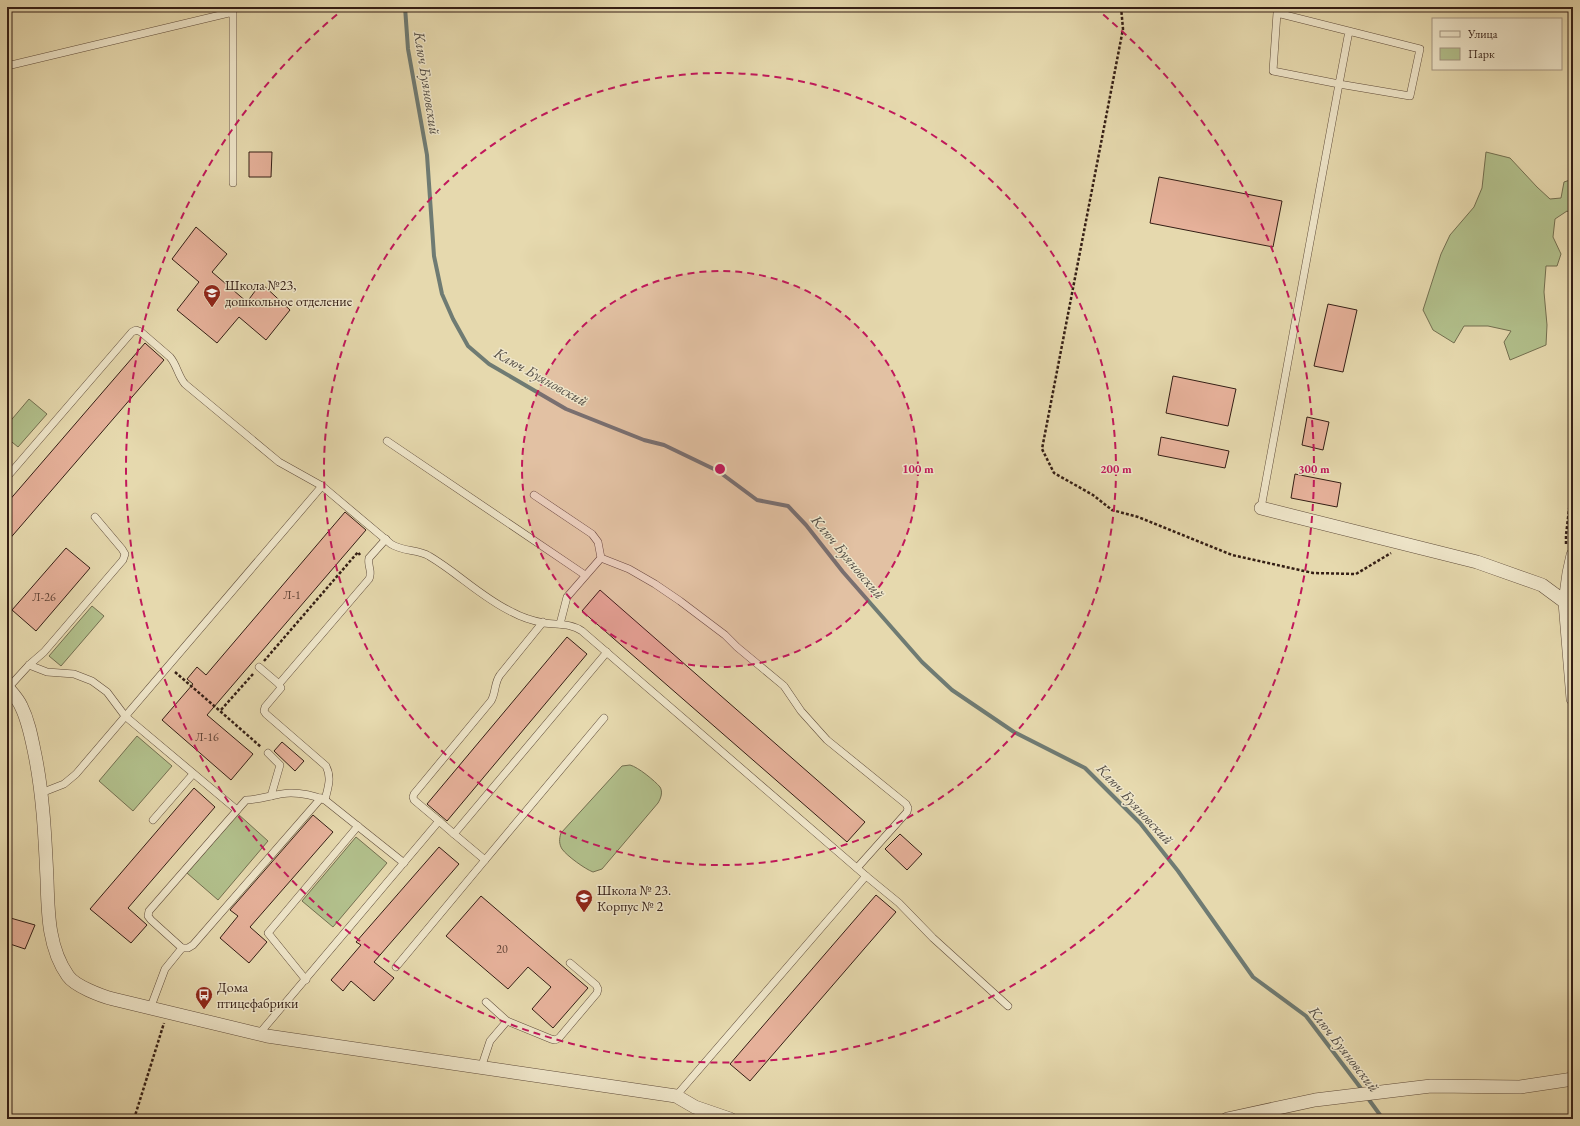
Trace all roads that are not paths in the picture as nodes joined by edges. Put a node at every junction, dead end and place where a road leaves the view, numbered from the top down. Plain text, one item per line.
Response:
1 (1349, 31) junction
2 (7, 66) edge
3 (1339, 84) junction
4 (234, 183) dead end
5 (388, 441) dead end
6 (7, 477) edge
7 (322, 486) junction
8 (534, 495) dead end
9 (1261, 508) joint
10 (95, 517) dead end
11 (386, 539) junction
12 (1570, 553) edge
13 (601, 558) junction
14 (585, 575) junction
15 (1565, 602) junction
16 (543, 622) junction
17 (560, 624) junction
18 (607, 652) junction
19 (29, 665) junction
20 (259, 667) road end
21 (279, 684) junction
22 (8, 687) edge
23 (1573, 699) edge
24 (125, 716) junction
25 (604, 718) dead end
26 (268, 753) road end
27 (193, 774) junction
28 (41, 793) junction
29 (271, 796) junction
30 (323, 799) junction
31 (237, 810) junction
32 (153, 820) dead end
33 (440, 821) junction
34 (358, 826) junction
35 (454, 834) junction
36 (486, 860) junction
37 (404, 863) junction
38 (858, 868) junction
39 (866, 876) junction
40 (182, 948) junction
41 (570, 963) dead end
42 (396, 967) dead end
43 (306, 980) junction
44 (486, 1002) dead end
45 (1008, 1006) dead end
46 (150, 1009) junction
47 (507, 1021) junction
48 (259, 1034) junction
49 (481, 1068) junction
50 (1573, 1079) edge
51 (676, 1096) junction
52 (730, 1119) edge
53 (1226, 1119) edge

1 - 3 lane
1 - 3 lane
1 - 3 lane
2 - 4 lane
3 - 9 lane
5 - 14 lane
6 - 7 lane
7 - 11 lane
7 - 24 lane
8 - 13 lane
9 - 15 street
10 - 19 lane
11 - 16 lane
11 - 21 lane
12 - 15 street
13 - 14 lane
13 - 38 lane
14 - 17 lane
15 - 23 street
16 - 17 lane
16 - 33 lane
17 - 18 lane
18 - 35 lane
18 - 38 lane
19 - 22 lane
19 - 24 lane
20 - 21 lane
21 - 30 lane
22 - 28 street
24 - 27 lane
24 - 28 lane
25 - 36 lane
26 - 29 lane
27 - 31 lane
27 - 32 lane
28 - 46 street
29 - 30 lane
29 - 31 lane
30 - 34 lane
30 - 40 lane
31 - 40 lane
33 - 35 lane
33 - 37 lane
34 - 37 lane
34 - 43 lane
35 - 36 lane
36 - 42 lane
37 - 43 lane
38 - 39 lane
39 - 45 lane
39 - 51 lane
40 - 46 lane
41 - 47 lane
43 - 48 lane
44 - 47 lane
46 - 48 street
47 - 49 lane
48 - 49 street
49 - 51 street
50 - 53 street
51 - 52 street

